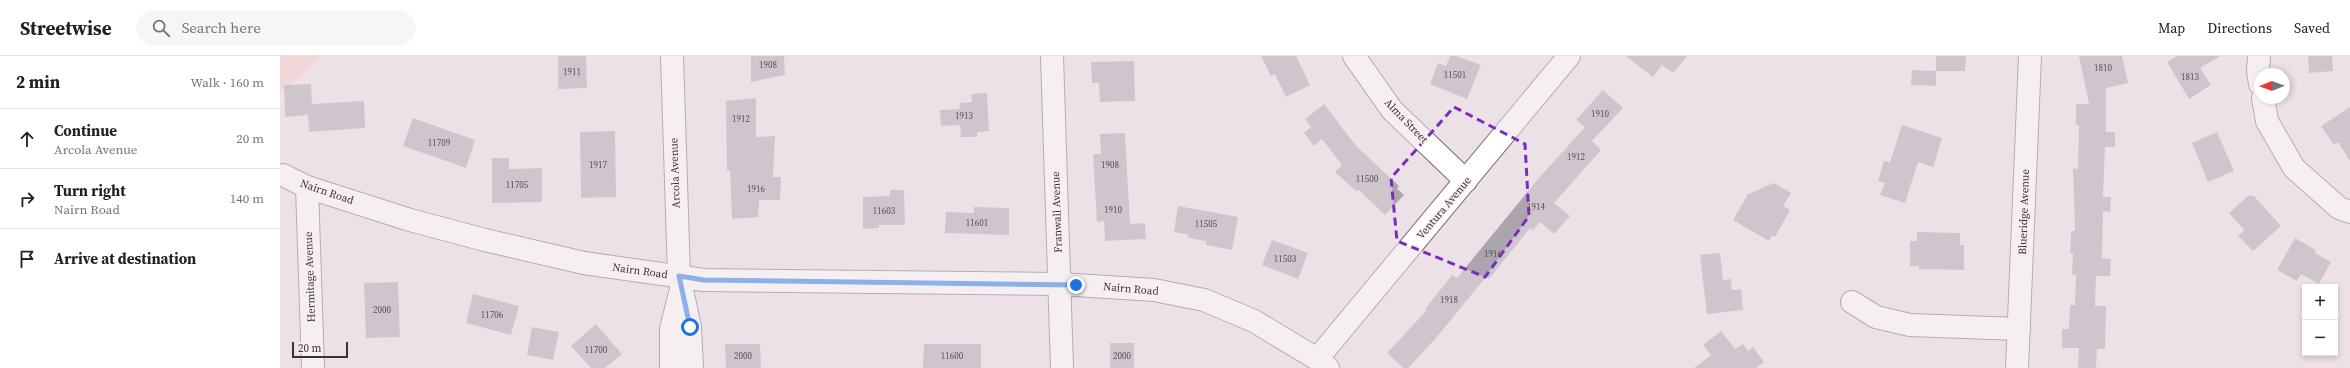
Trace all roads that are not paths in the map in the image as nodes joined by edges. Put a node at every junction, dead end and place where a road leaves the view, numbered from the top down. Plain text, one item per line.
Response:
1 (672, 56) edge
2 (1052, 56) edge
3 (1354, 56) edge
4 (1570, 56) edge
5 (2030, 56) edge
6 (2259, 56) edge
7 (2258, 68) edge
8 (2263, 104) edge
9 (283, 175) dead end
10 (1466, 181) junction
11 (307, 187) junction
12 (2350, 212) edge
13 (680, 283) junction
14 (1060, 284) junction
15 (1852, 302) dead end
16 (2019, 329) junction
17 (1322, 364) edge
18 (313, 368) edge
19 (671, 368) edge
20 (692, 368) edge
21 (1062, 368) edge
22 (2018, 368) edge

1 - 13 street, Arcola Avenue
2 - 14 street, Franwall Avenue
3 - 10 street, Alma Street
4 - 10 street, Ventura Avenue
5 - 16 street, Blueridge Avenue
6 - 7 street
8 - 12 street
9 - 11 street, Nairn Road
10 - 17 street, Ventura Avenue
11 - 13 street, Nairn Road
11 - 18 street, Hermitage Avenue
13 - 14 street, Nairn Road
13 - 19 street, Arcola Avenue
13 - 20 street, Arcola Avenue
14 - 17 street, Nairn Road
14 - 21 street, Franwall Avenue
15 - 16 street
16 - 22 street, Blueridge Avenue

